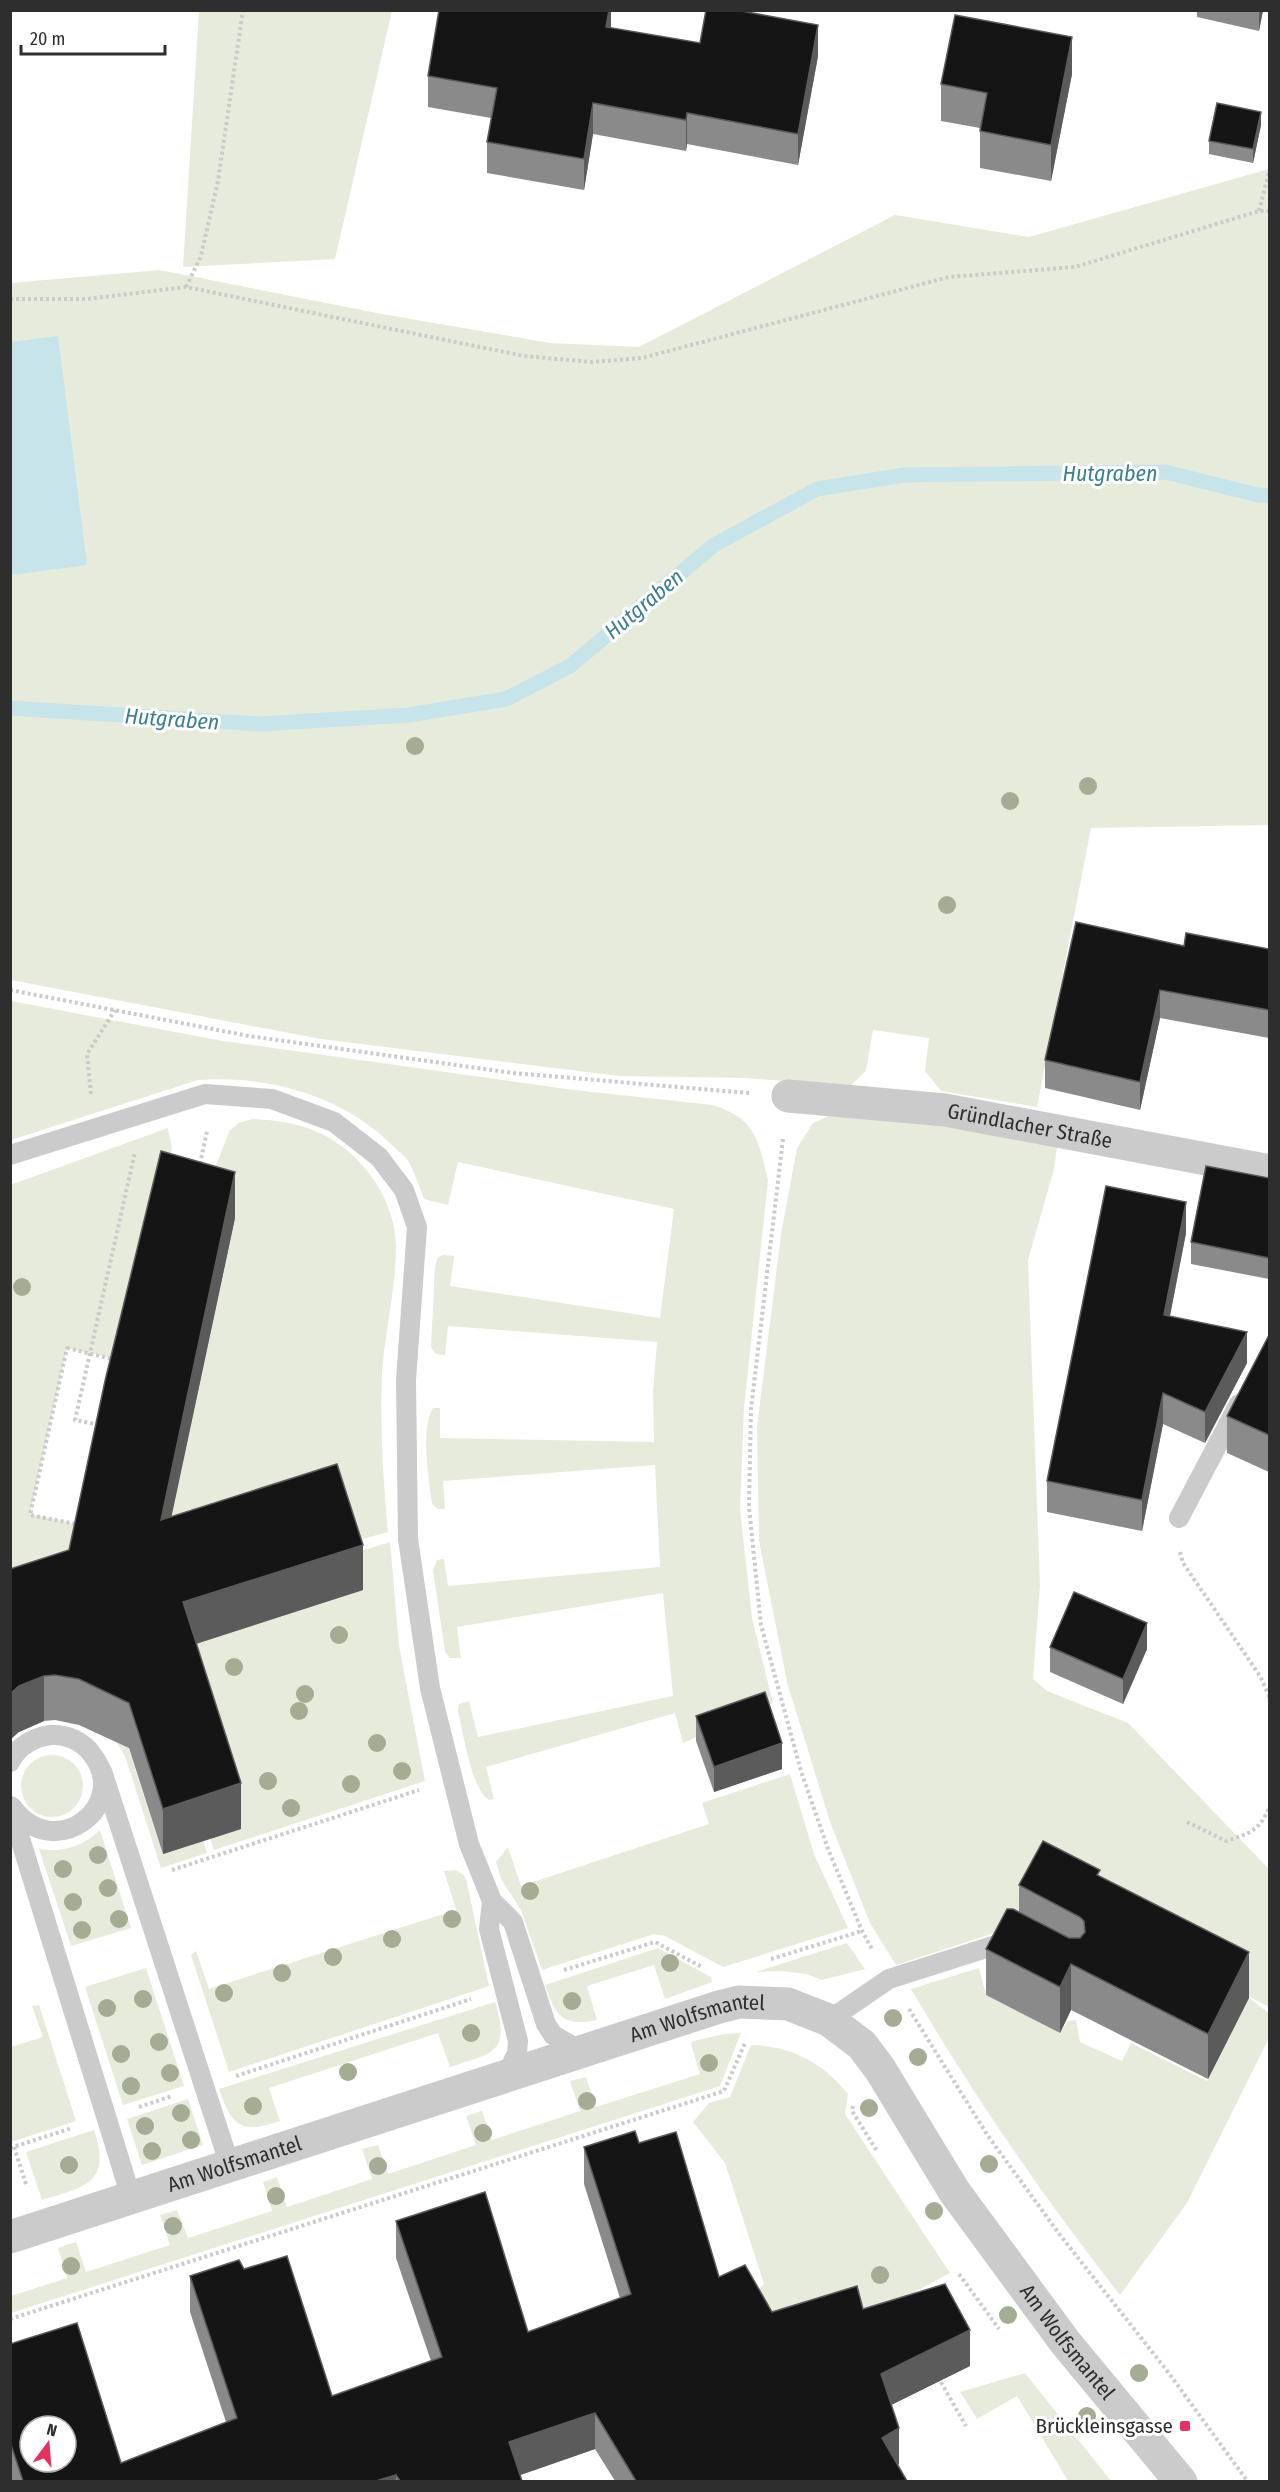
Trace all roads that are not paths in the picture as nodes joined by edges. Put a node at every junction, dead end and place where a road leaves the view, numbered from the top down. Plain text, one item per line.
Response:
1 (788, 1096) road end
2 (10, 1155) edge
3 (1269, 1171) edge
4 (1248, 1386) edge
5 (1179, 1518) road end
6 (10, 1762) edge
7 (102, 1771) junction
8 (10, 1806) edge
9 (492, 1901) junction
10 (1035, 1953) edge
11 (829, 2020) junction
12 (584, 2052) junction
13 (506, 2076) junction
14 (230, 2166) junction
15 (131, 2197) junction
16 (10, 2237) edge
17 (1181, 2481) edge

1 - 3 street, Gründlacher Straße
2 - 9 lane
4 - 5 lane
6 - 7 lane
7 - 8 lane
7 - 14 lane
8 - 15 lane
9 - 12 lane
9 - 13 lane
10 - 11 lane
11 - 12 street, Am Wolfsmantel
11 - 17 street, Am Wolfsmantel
12 - 13 street, Am Wolfsmantel
13 - 14 street, Am Wolfsmantel
14 - 15 street, Am Wolfsmantel
15 - 16 street, Am Wolfsmantel

